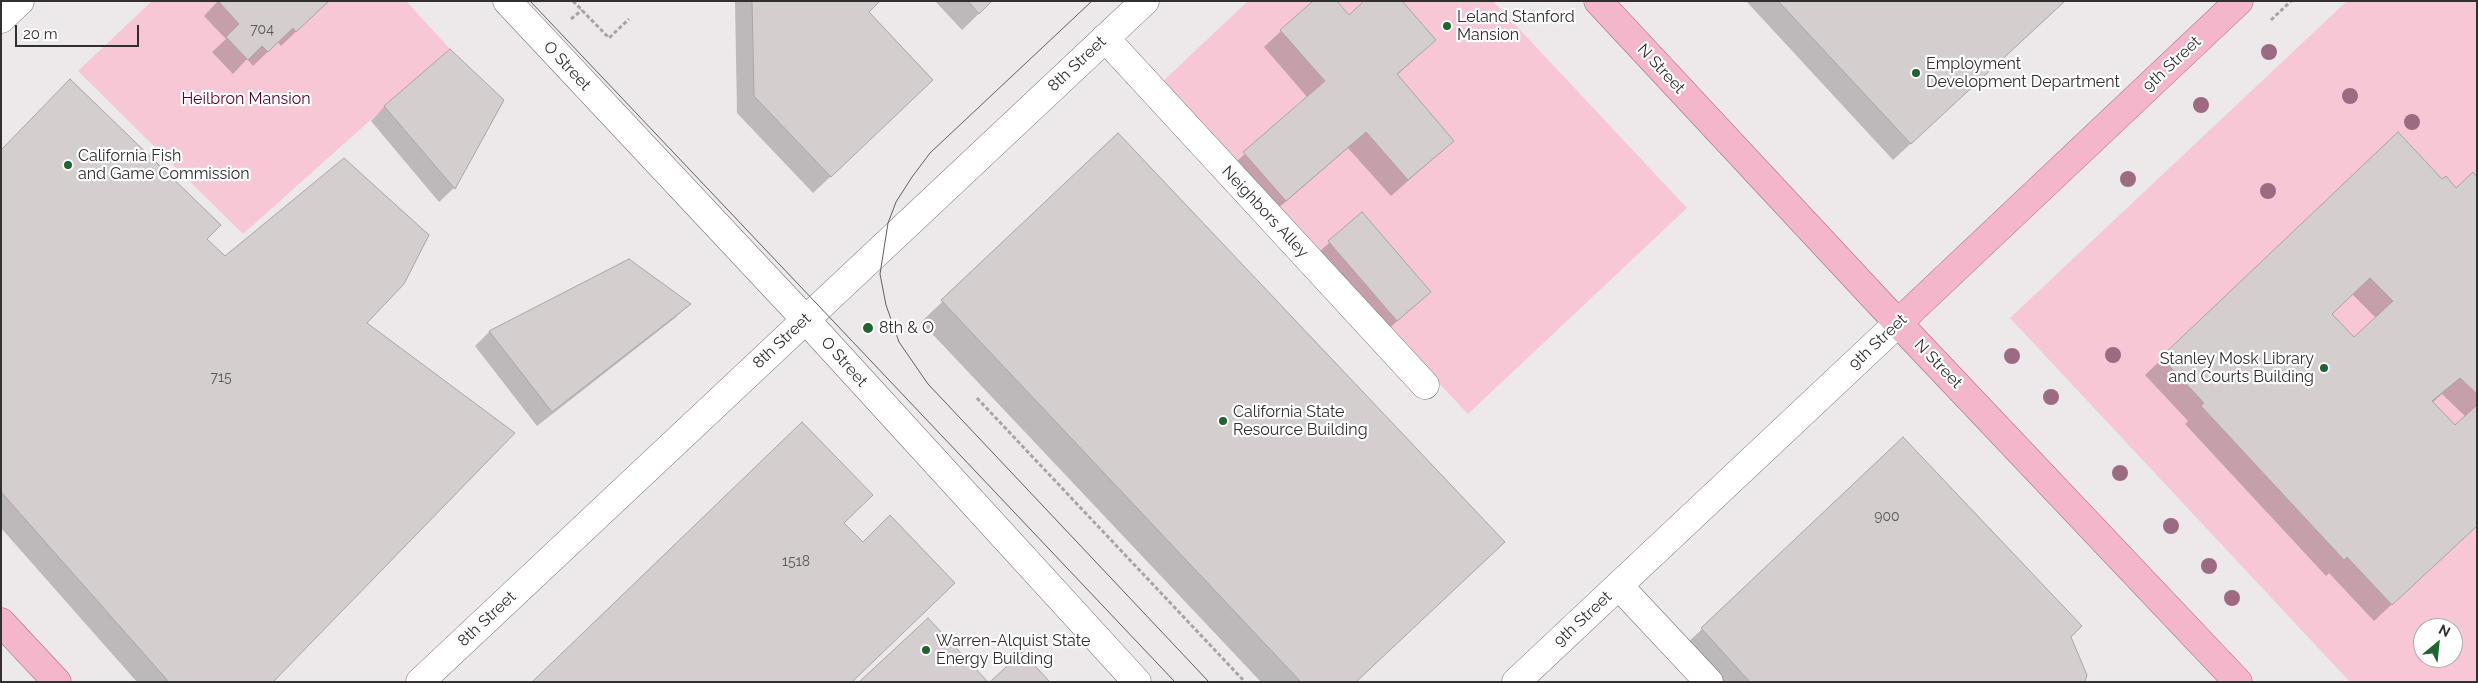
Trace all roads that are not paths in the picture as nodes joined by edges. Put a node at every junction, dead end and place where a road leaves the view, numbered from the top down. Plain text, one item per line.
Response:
1 (20, 1) edge
2 (506, 1) edge
3 (1145, 1) edge
4 (1598, 1) edge
5 (2239, 1) edge
6 (1, 19) edge
7 (1105, 38) junction
8 (805, 319) junction
9 (1898, 323) junction
10 (1425, 385) dead end
11 (1619, 586) junction
12 (1, 622) edge
13 (57, 682) edge
14 (420, 682) edge
15 (1137, 682) edge
16 (1516, 682) edge
17 (1709, 682) edge
18 (2238, 682) edge

1 - 6 street
2 - 8 street, O Street
3 - 7 street, 8th Street
4 - 9 main road, N Street
5 - 9 main road, 9th Street
7 - 8 street, 8th Street
7 - 10 street, Neighbors Alley
8 - 14 street, 8th Street
8 - 15 street, O Street
9 - 11 street, 9th Street
9 - 18 main road, N Street
11 - 16 street, 9th Street
11 - 17 street
12 - 13 main road

